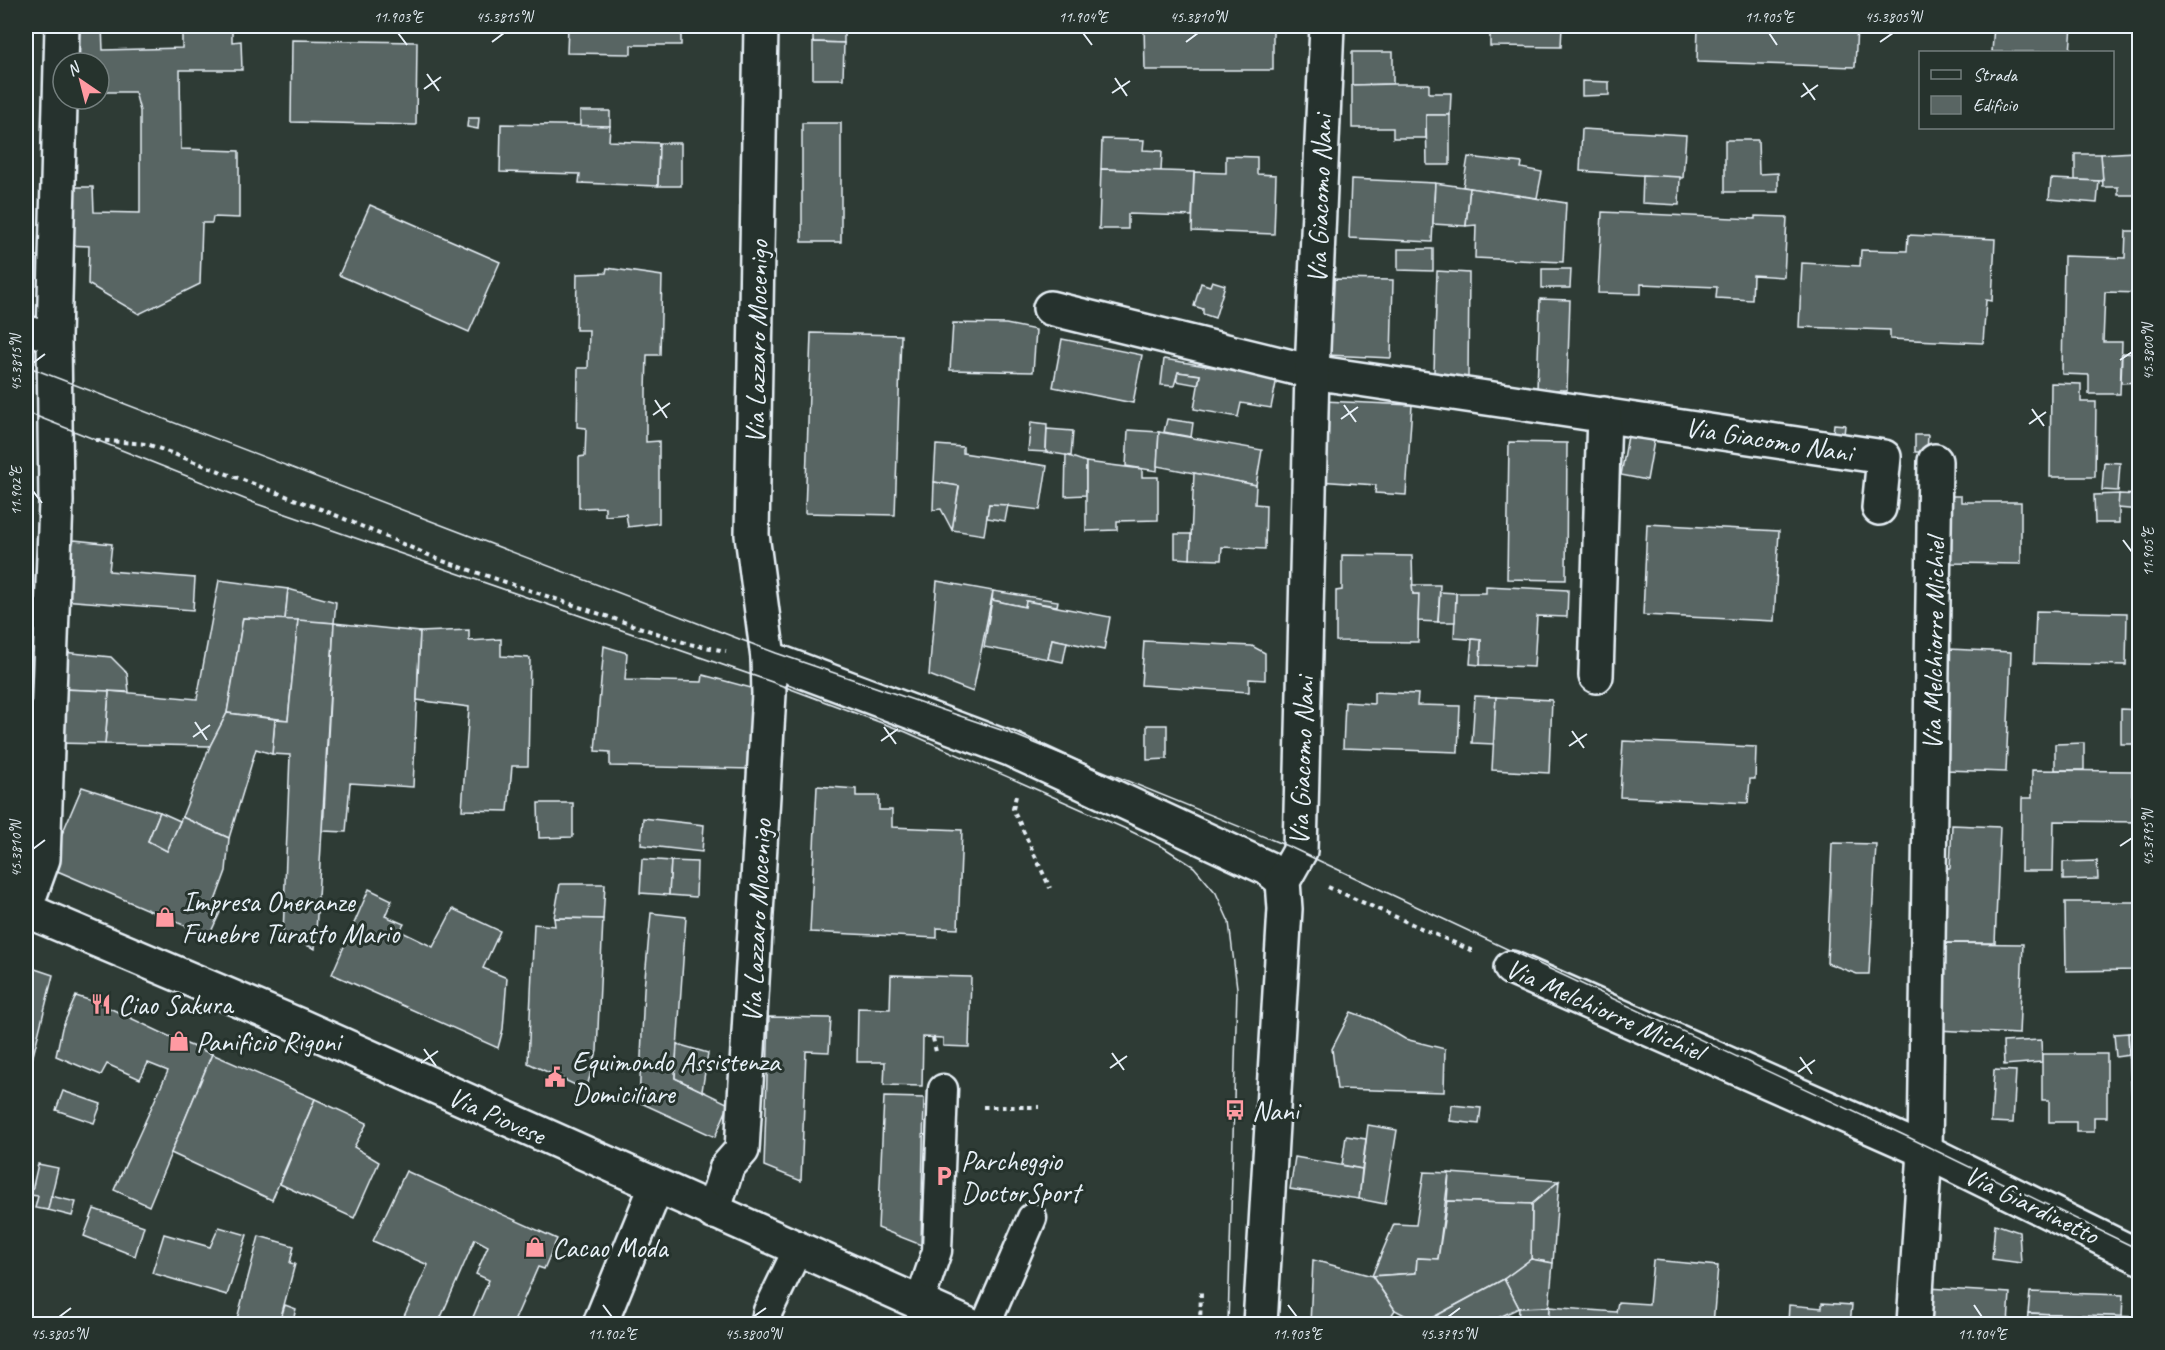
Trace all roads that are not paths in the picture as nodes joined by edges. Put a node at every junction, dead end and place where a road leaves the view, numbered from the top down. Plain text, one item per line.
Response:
1 (62, 26) edge
2 (761, 26) edge
3 (1327, 26) edge
4 (1050, 308) dead end
5 (40, 334) edge
6 (1312, 372) junction
7 (1604, 414) junction
8 (1935, 461) dead end
9 (1879, 508) dead end
10 (768, 658) junction
11 (1596, 676) dead end
12 (1283, 881) junction
13 (26, 908) edge
14 (1511, 968) road end
15 (943, 1097) road end
16 (1924, 1151) junction
17 (656, 1187) junction
18 (713, 1212) junction
19 (1032, 1218) dead end
20 (798, 1249) junction
21 (2139, 1257) edge
22 (919, 1304) junction
23 (600, 1324) edge
24 (765, 1324) edge
25 (967, 1324) edge
26 (986, 1324) edge
27 (1260, 1324) edge
28 (1914, 1324) edge

1 - 5 street
2 - 10 street, Via Lazzaro Mocenigo
3 - 6 street, Via Giacomo Nani
4 - 6 street, Via Giacomo Nani
5 - 13 street
6 - 7 street, Via Giacomo Nani
6 - 12 street, Via Giacomo Nani
7 - 9 street, Via Giacomo Nani
7 - 11 street
8 - 16 street, Via Melchiorre Michiel
10 - 12 street
10 - 18 street, Via Lazzaro Mocenigo
12 - 27 street, Via Giacomo Nani
13 - 17 street, Via Piovese
14 - 16 street, Via Melchiorre Michiel
15 - 22 lane
16 - 21 street, Via Giardinetto
16 - 28 street, Via Melchiorre Michiel
17 - 18 street, Via Piovese
17 - 23 street
18 - 20 street, Via Piovese
19 - 26 lane
20 - 22 street, Via Piovese
20 - 24 lane
22 - 25 street, Via Piovese

